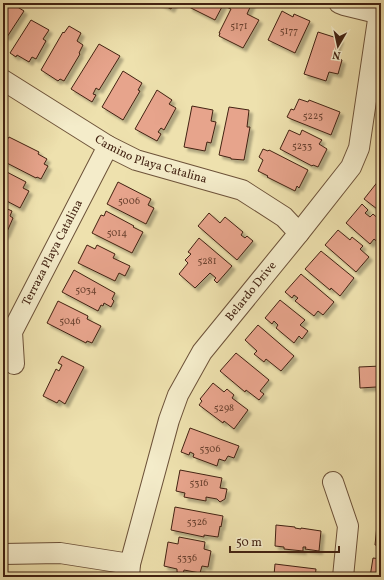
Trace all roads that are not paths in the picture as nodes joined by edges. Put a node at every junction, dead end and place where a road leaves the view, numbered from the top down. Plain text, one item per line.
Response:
1 (339, 3) edge
2 (380, 14) edge
3 (5, 87) edge
4 (108, 146) junction
5 (300, 233) junction
6 (14, 364) dead end
7 (333, 482) dead end
8 (3, 554) edge
9 (129, 570) edge
10 (343, 577) edge

1 - 2 street
2 - 5 street, Belardo Drive
3 - 4 street, Camino Playa Catalina
4 - 5 street, Camino Playa Catalina
4 - 6 street, Terraza Playa Catalina
5 - 9 street, Belardo Drive
7 - 10 street
8 - 9 street

